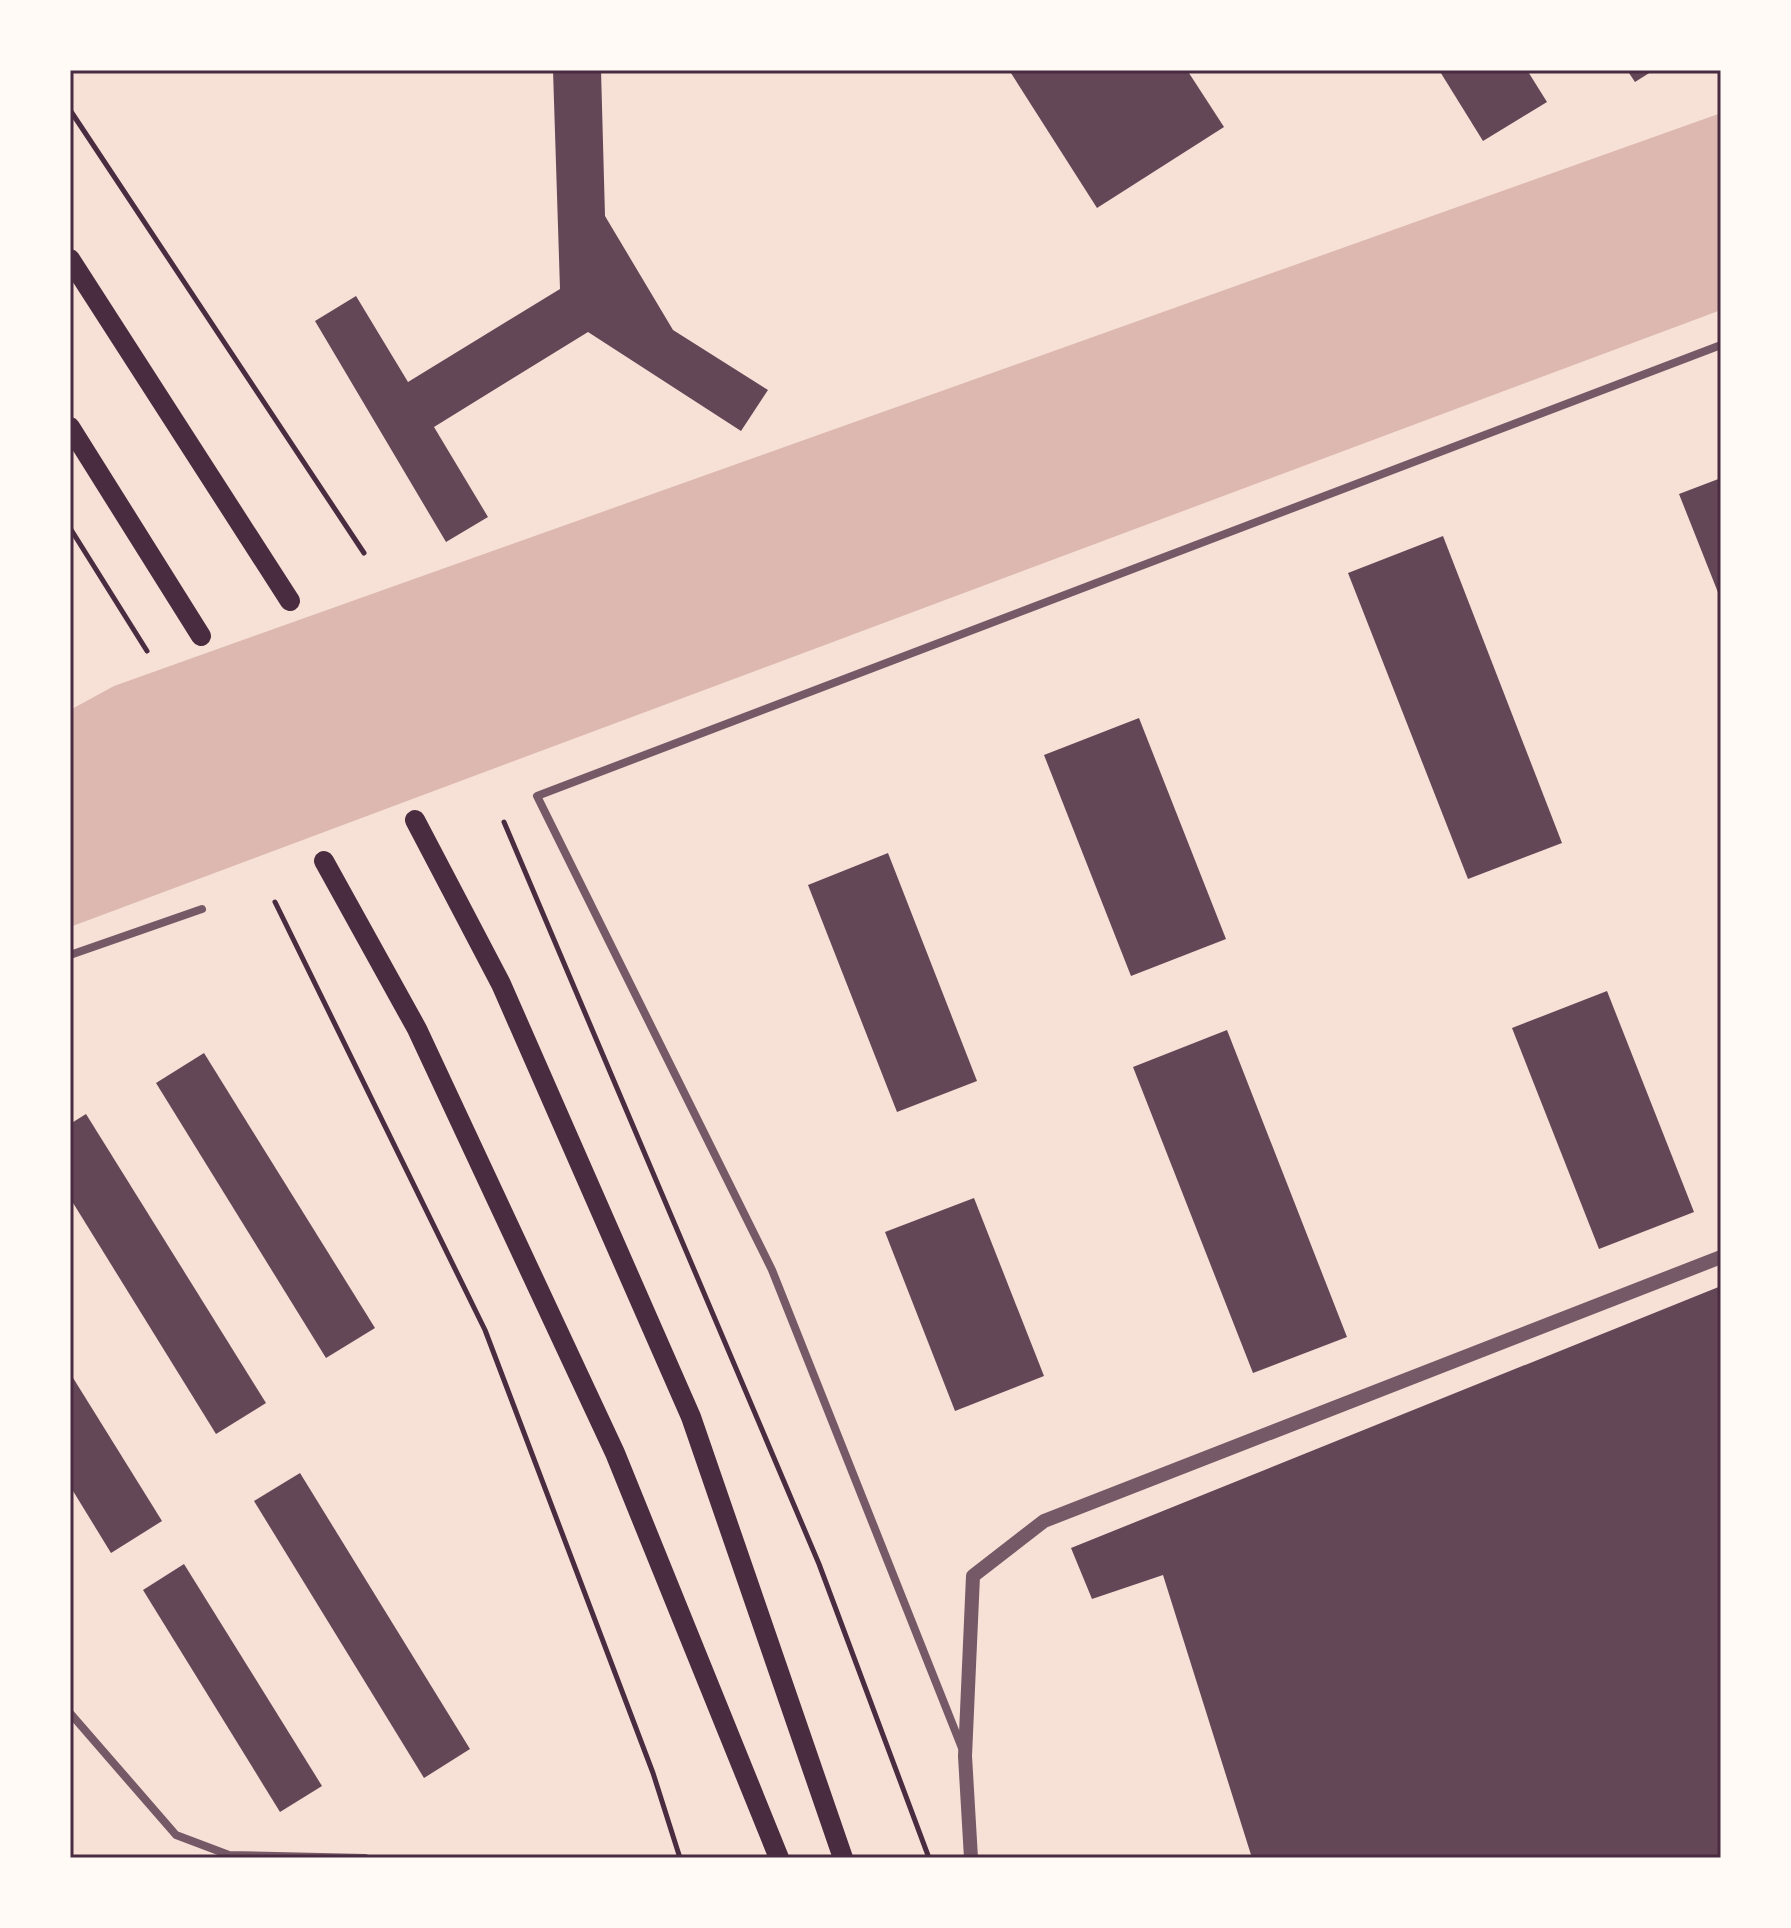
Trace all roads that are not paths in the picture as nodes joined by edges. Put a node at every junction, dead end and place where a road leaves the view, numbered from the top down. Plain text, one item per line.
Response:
1 (70, 259) edge
2 (1721, 345) edge
3 (70, 427) edge
4 (290, 601) dead end
5 (201, 636) dead end
6 (415, 820) dead end
7 (324, 861) dead end
8 (202, 909) dead end
9 (70, 955) edge
10 (1721, 1257) edge
11 (70, 1713) edge
12 (965, 1756) junction
13 (365, 1858) edge
14 (779, 1858) edge
15 (843, 1858) edge
16 (971, 1858) edge

1 - 4 main road
2 - 12 street
3 - 5 main road
6 - 15 main road
7 - 14 main road
8 - 9 street
10 - 12 street
11 - 13 street
12 - 16 street

